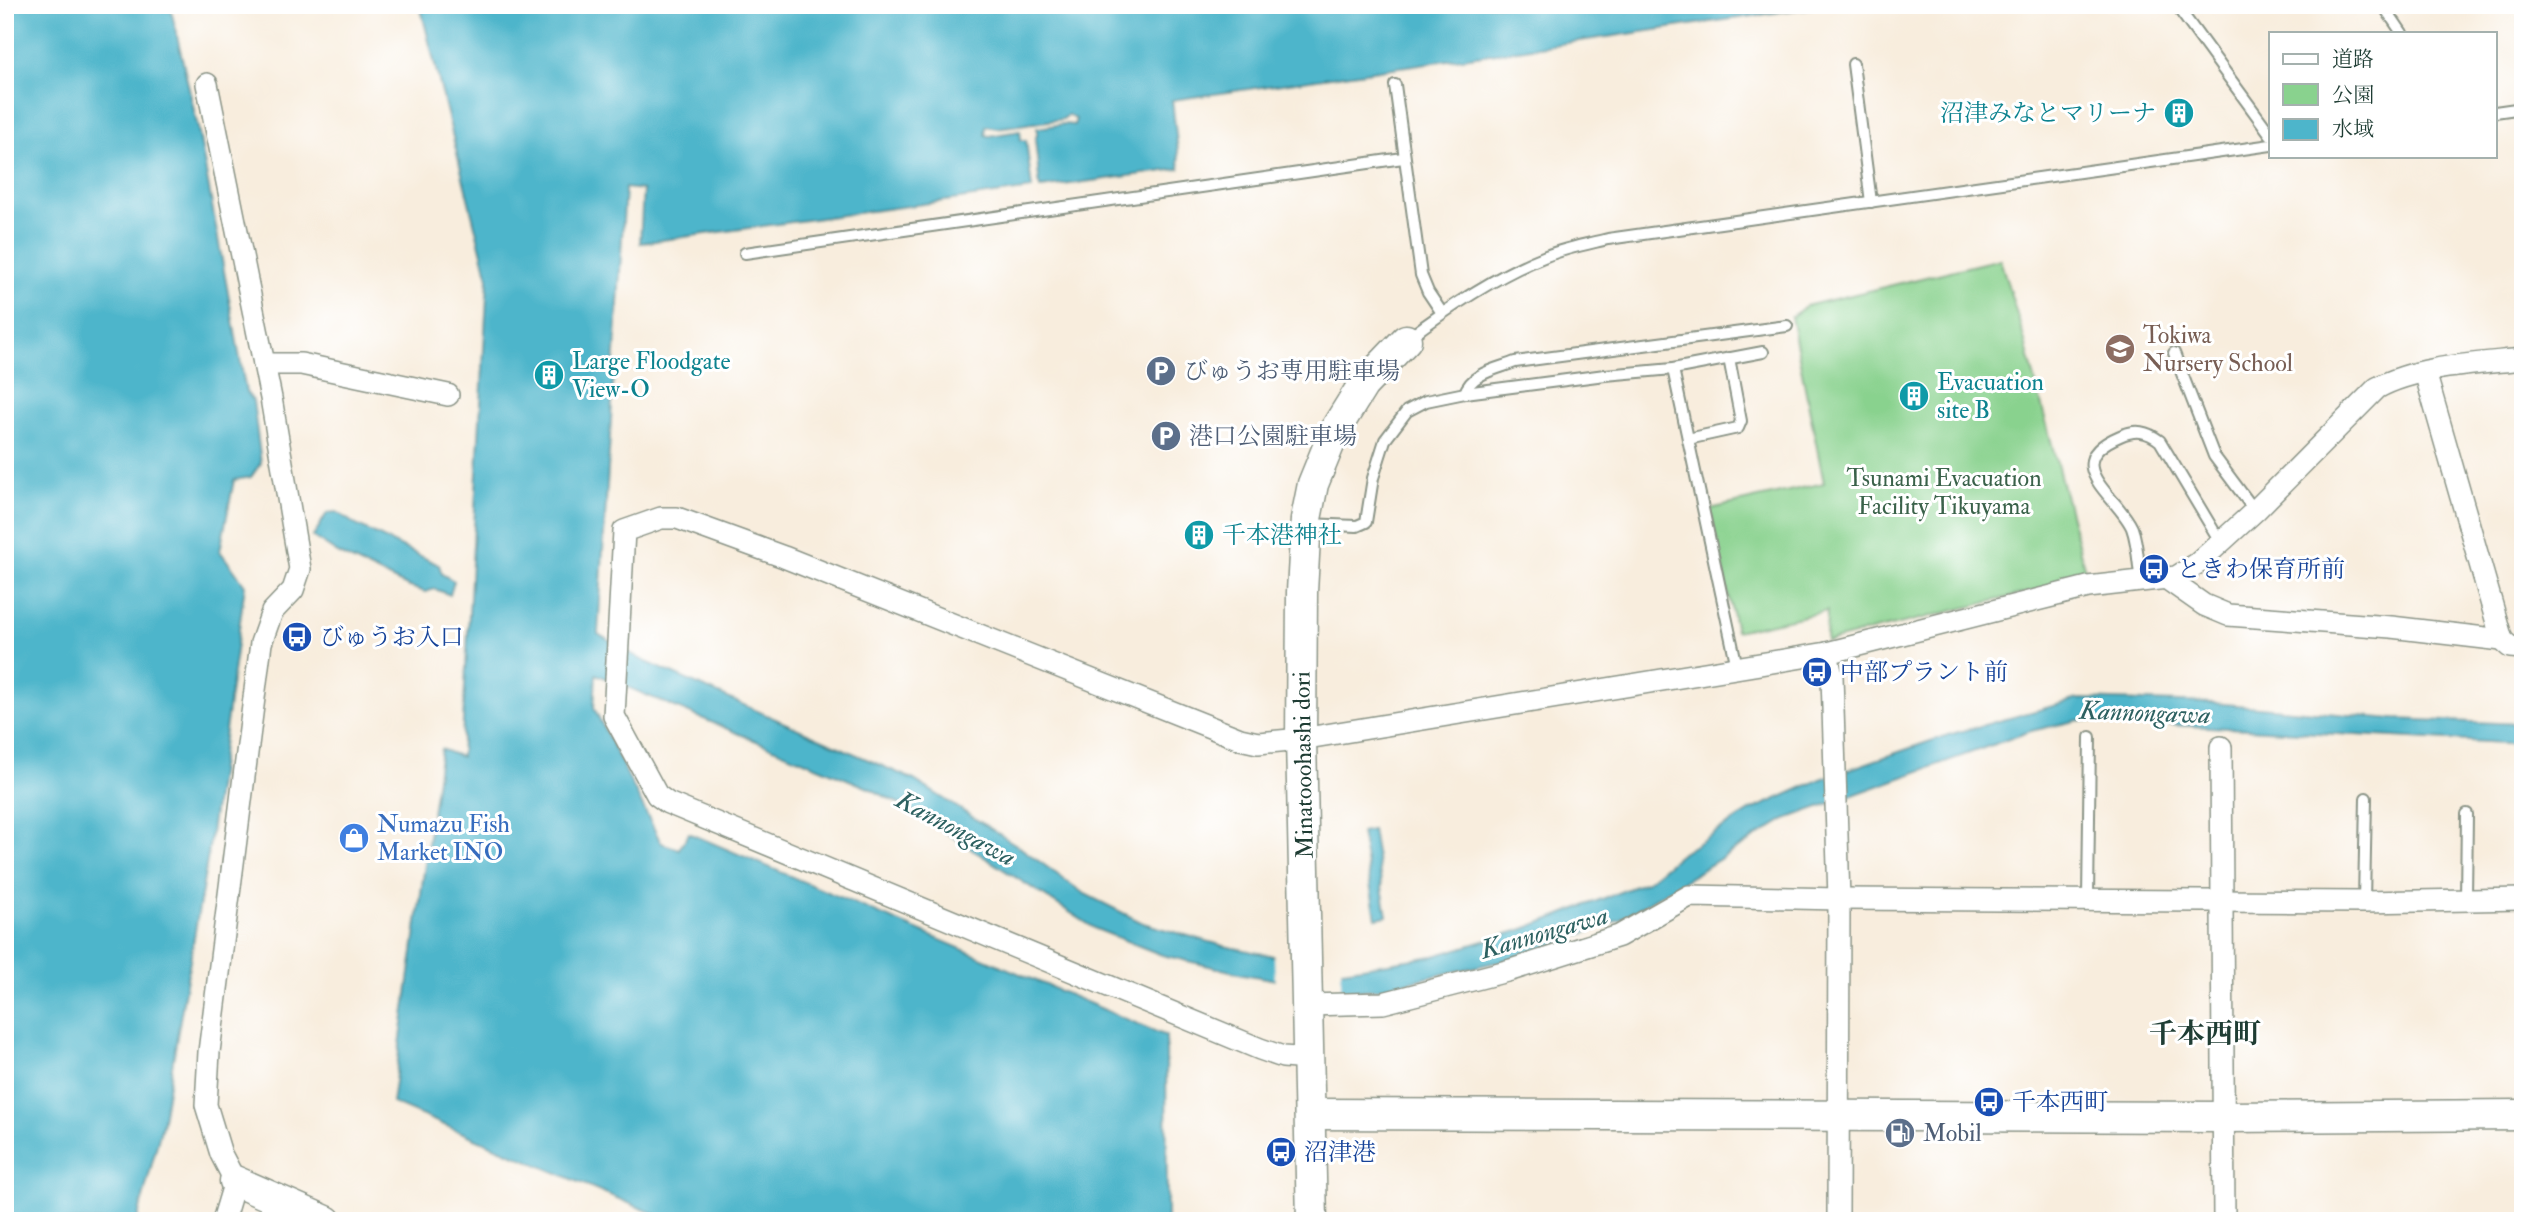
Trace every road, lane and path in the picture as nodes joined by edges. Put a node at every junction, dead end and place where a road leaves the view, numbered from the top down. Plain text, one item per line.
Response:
1 (2176, 5) edge
2 (2383, 5) edge
3 (2401, 32) edge
4 (1853, 64) dead end
5 (206, 84) dead end
6 (1395, 85) dead end
7 (2523, 108) edge
8 (2496, 112) edge
9 (2269, 132) edge
10 (2269, 145) edge
11 (1403, 158) junction
12 (1871, 202) junction
13 (745, 253) dead end
14 (1442, 313) junction
15 (1787, 326) dead end
16 (1406, 340) joint
17 (1763, 352) dead end
18 (2174, 353) dead end
19 (1730, 358) junction
20 (2523, 359) edge
21 (264, 364) junction
22 (1673, 369) junction
23 (2425, 372) junction
24 (1465, 393) junction
25 (447, 395) dead end
26 (1688, 439) junction
27 (2255, 511) junction
28 (1306, 524) junction
29 (2221, 543) junction
30 (2167, 579) junction
31 (2141, 581) junction
32 (2502, 640) junction
33 (2523, 648) edge
34 (1827, 653) junction
35 (1737, 667) junction
36 (2090, 737) dead end
37 (1301, 739) junction
38 (2221, 747) dead end
39 (2366, 798) dead end
40 (2467, 814) dead end
41 (1839, 899) junction
42 (2466, 899) junction
43 (2523, 899) edge
44 (2088, 900) junction
45 (2221, 900) junction
46 (2364, 902) junction
47 (1308, 998) junction
48 (1309, 1059) junction
49 (1310, 1114) junction
50 (2523, 1115) edge
51 (1839, 1116) junction
52 (2224, 1117) junction
53 (235, 1181) junction
54 (223, 1221) edge
55 (326, 1221) edge
56 (1312, 1221) edge
57 (1838, 1221) edge
58 (2224, 1221) edge

1 - 9 lane
2 - 3 lane
4 - 12 lane
5 - 21 street
6 - 11 lane
7 - 8 lane
10 - 12 lane
11 - 13 lane
11 - 14 lane
12 - 14 lane
14 - 16 lane
15 - 24 lane
16 - 28 street, Minatooohashi dori
17 - 19 lane
18 - 27 lane
19 - 22 lane
19 - 26 lane
20 - 23 street
21 - 25 street
21 - 53 street
22 - 24 lane
22 - 26 lane
23 - 27 street
23 - 32 street
24 - 28 lane
26 - 35 lane
27 - 29 street
28 - 37 street, Minatooohashi dori
29 - 30 street
29 - 31 lane
30 - 31 street
30 - 32 street
31 - 34 street
32 - 33 street
34 - 35 street
34 - 41 street
35 - 37 street
36 - 44 lane
37 - 47 street, Minatooohashi dori
37 - 48 street
38 - 45 street
39 - 46 lane
40 - 42 lane
41 - 44 street
41 - 47 street
41 - 51 street
42 - 43 street
42 - 46 street
44 - 45 street
45 - 46 street
45 - 52 street
47 - 48 street, Minatooohashi dori
48 - 49 street, Minatooohashi dori
49 - 51 street
49 - 56 street, Minatooohashi dori
50 - 52 street
51 - 52 street
51 - 57 street
52 - 58 street
53 - 54 street
53 - 55 street

